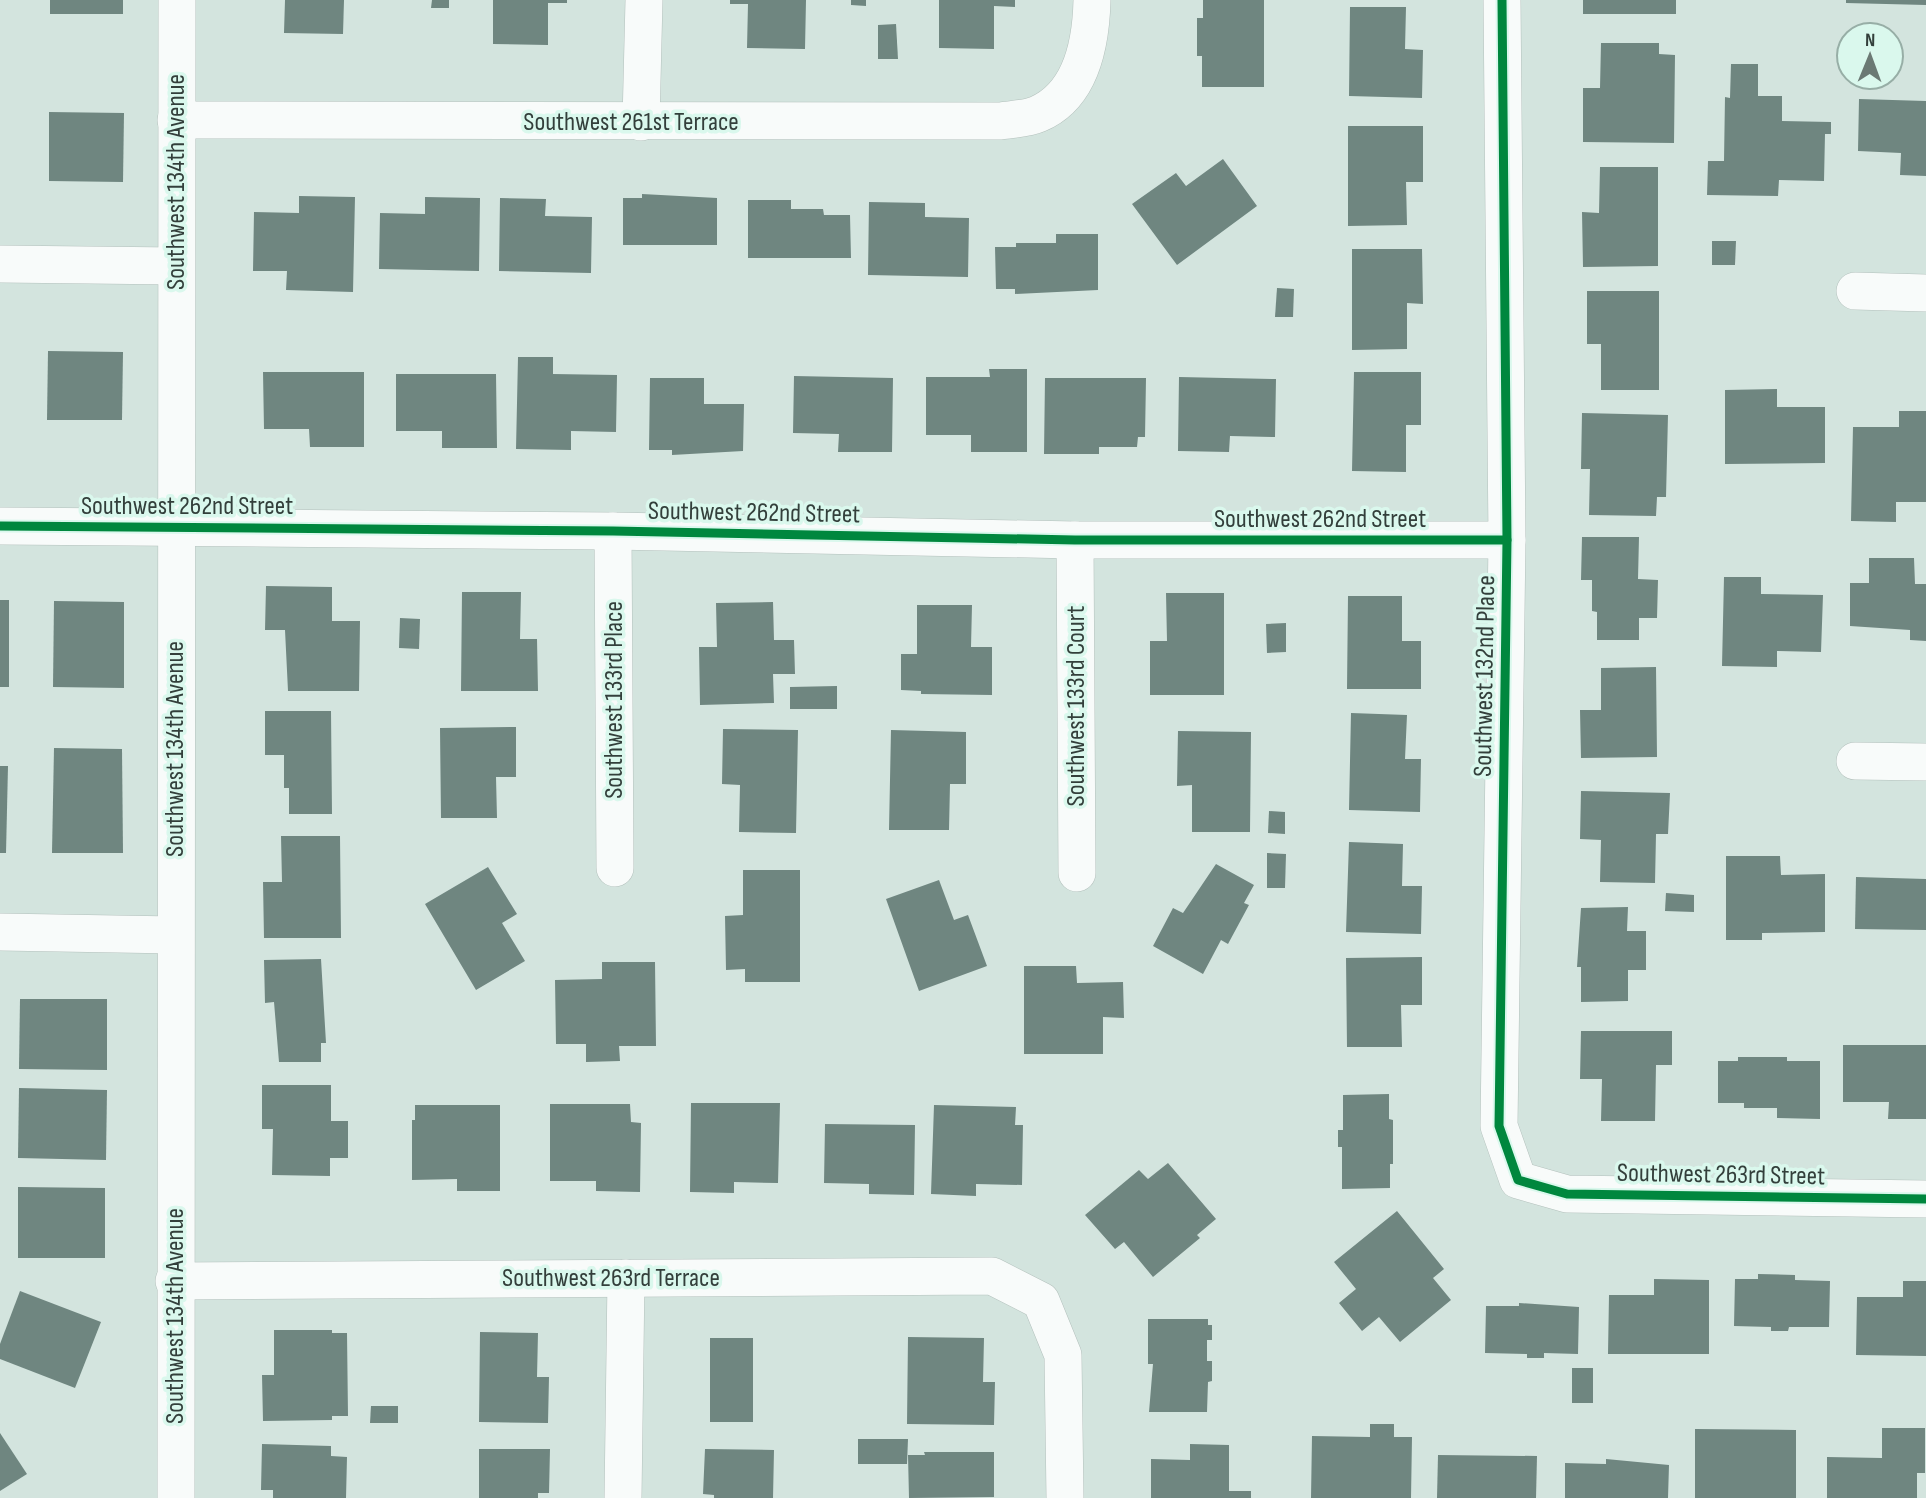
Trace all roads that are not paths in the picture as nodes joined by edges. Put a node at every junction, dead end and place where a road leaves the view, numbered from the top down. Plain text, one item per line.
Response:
1 (177, 0) edge
2 (644, 0) edge
3 (1092, 0) edge
4 (1502, 0) edge
5 (176, 120) junction
6 (641, 122) junction
7 (0, 264) edge
8 (176, 266) junction
9 (1855, 291) dead end
10 (1926, 293) edge
11 (0, 526) edge
12 (176, 527) junction
13 (613, 531) junction
14 (1075, 540) junction
15 (1507, 540) junction
16 (1855, 761) dead end
17 (1926, 762) edge
18 (615, 868) dead end
19 (1077, 873) dead end
20 (0, 932) edge
21 (175, 935) junction
22 (1518, 1180) joint
23 (1926, 1199) edge
24 (626, 1278) junction
25 (174, 1281) junction
26 (176, 1498) edge
27 (623, 1498) edge
28 (1065, 1498) edge

1 - 5 street, Southwest 134th Avenue
2 - 6 street
3 - 6 street, Southwest 261st Terrace
4 - 15 street, Southwest 132nd Place
5 - 6 street, Southwest 261st Terrace
5 - 8 street, Southwest 134th Avenue
7 - 8 street
8 - 12 street, Southwest 134th Avenue
9 - 10 street
11 - 12 street, Southwest 262nd Street
12 - 13 street, Southwest 262nd Street
12 - 21 street, Southwest 134th Avenue
13 - 14 street, Southwest 262nd Street
13 - 18 street, Southwest 133rd Place
14 - 15 street, Southwest 262nd Street
14 - 19 street, Southwest 133rd Court
15 - 22 street, Southwest 132nd Place
16 - 17 street
20 - 21 street
21 - 25 street, Southwest 134th Avenue
22 - 23 street, Southwest 263rd Street
24 - 25 street, Southwest 263rd Terrace
24 - 27 street
24 - 28 street, Southwest 263rd Terrace
25 - 26 street, Southwest 134th Avenue

